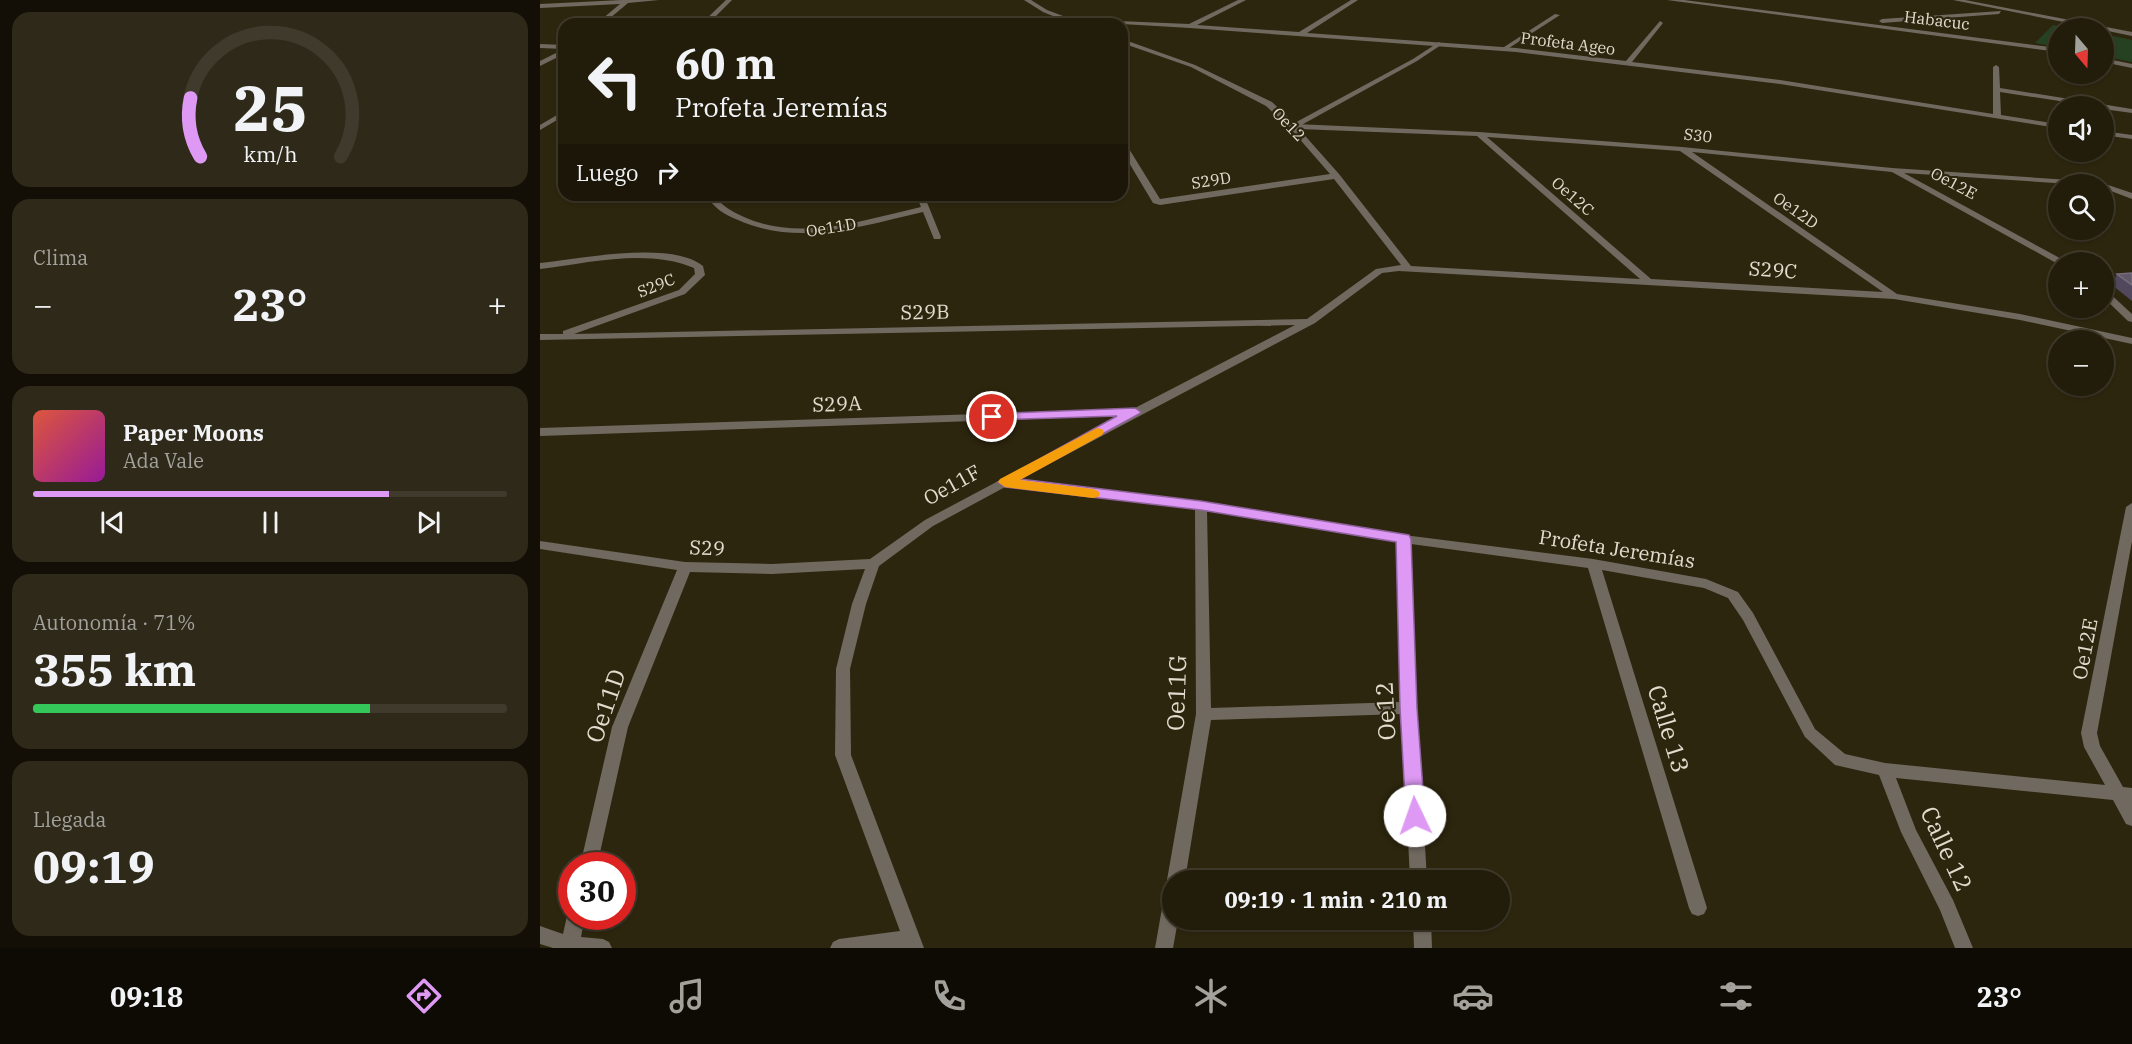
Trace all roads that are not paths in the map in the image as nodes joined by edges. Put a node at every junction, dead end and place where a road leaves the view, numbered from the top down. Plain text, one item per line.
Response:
1 (545, 0) edge
2 (656, 0) edge
3 (729, 0) edge
4 (1027, 0) edge
5 (1243, 0) edge
6 (1355, 0) edge
7 (1670, 0) edge
8 (1717, 0) edge
9 (1956, 0) edge
10 (627, 1) edge
11 (540, 5) edge
12 (1711, 6) junction
13 (2015, 11) junction
14 (1557, 15) dead end
15 (606, 18) edge
16 (710, 18) edge
17 (1064, 18) edge
18 (1660, 22) dead end
19 (1854, 23) junction
20 (1128, 24) edge
21 (1190, 26) junction
22 (2132, 34) edge
23 (1299, 35) junction
24 (1128, 43) edge
25 (1439, 44) junction
26 (540, 46) edge
27 (558, 48) edge
28 (1504, 49) junction
29 (2048, 49) edge
30 (558, 53) edge
31 (2114, 62) edge
32 (540, 64) edge
33 (1627, 64) junction
34 (2132, 66) edge
35 (1996, 67) dead end
36 (1995, 89) junction
37 (2048, 98) edge
38 (2114, 109) edge
39 (2132, 111) edge
40 (558, 117) edge
41 (1997, 117) junction
42 (2048, 125) edge
43 (1293, 126) junction
44 (540, 128) edge
45 (1479, 134) junction
46 (2114, 135) edge
47 (2132, 137) edge
48 (1681, 148) junction
49 (1128, 154) edge
50 (1892, 170) junction
51 (1336, 176) junction
52 (2048, 181) edge
53 (2132, 185) edge
54 (2116, 189) joint
55 (2132, 196) edge
56 (716, 201) edge
57 (922, 201) edge
58 (925, 209) junction
59 (937, 237) dead end
60 (2048, 254) edge
61 (540, 266) edge
62 (1409, 269) junction
63 (1647, 280) junction
64 (1894, 296) junction
65 (2114, 302) edge
66 (2132, 319) edge
67 (1311, 321) junction
68 (560, 336) junction
69 (540, 337) edge
70 (2132, 340) edge
71 (540, 343) edge
72 (1135, 412) junction
73 (540, 432) edge
74 (1005, 482) junction
75 (1201, 506) junction
76 (2132, 507) edge
77 (1404, 539) junction
78 (540, 545) edge
79 (873, 564) junction
80 (1593, 564) junction
81 (685, 567) junction
82 (1409, 708) junction
83 (1204, 714) junction
84 (1885, 770) junction
85 (2124, 794) edge
86 (2132, 819) edge
87 (591, 852) edge
88 (1178, 870) edge
89 (1418, 870) edge
90 (1698, 908) dead end
91 (573, 930) edge
92 (1167, 930) edge
93 (1422, 930) edge
94 (540, 935) edge
95 (912, 943) edge
96 (570, 945) junction
97 (603, 948) edge
98 (839, 948) edge
99 (1164, 948) edge
100 (1423, 948) edge
101 (1964, 948) edge

1 - 11 street
2 - 10 street
3 - 16 street
4 - 17 street, Profeta Ageo
5 - 21 street
6 - 23 street
7 - 12 street, Habacuc
8 - 12 street
9 - 13 street
10 - 11 street
10 - 15 street
12 - 19 street, Habacuc
13 - 19 street
13 - 22 street
14 - 28 street
18 - 33 street
19 - 29 street, Habacuc
20 - 21 street, Profeta Ageo
21 - 23 street, Profeta Ageo
23 - 25 street, Profeta Ageo
24 - 43 street, Oe12
25 - 28 street, Profeta Ageo
25 - 43 street
26 - 27 street
28 - 33 street, Profeta Ageo
30 - 32 street
31 - 34 street
33 - 41 street, Profeta Ageo
35 - 36 street
36 - 37 street
36 - 41 street
38 - 39 street
40 - 44 street
41 - 42 street, Profeta Ageo
43 - 45 street, S30
43 - 51 street, Oe12
45 - 48 street, S30
45 - 63 street, Oe12C
46 - 47 street
48 - 50 street, S30
48 - 64 street, Oe12D
49 - 51 street, S29D
50 - 52 street, S30
50 - 60 street, Oe12E
51 - 62 street, Oe12
53 - 54 street
54 - 55 street, S30
56 - 58 street, Oe11D
57 - 58 street
58 - 59 street
61 - 68 street, S29C
62 - 63 street, S29C
62 - 67 street, Oe11F
63 - 64 street, S29C
64 - 70 street, S29C
65 - 66 street
67 - 68 street, S29B
67 - 72 street, Oe11F
68 - 69 street, S29B
68 - 71 street
72 - 73 street, S29A
72 - 74 street, Oe11F
74 - 75 street, Profeta Jeremías
74 - 79 street, Oe11F
75 - 77 street, Profeta Jeremías
75 - 83 street, Oe11G
76 - 85 street, Oe12E
77 - 80 street, Profeta Jeremías
77 - 82 street, Oe12
78 - 81 street, S29
79 - 81 street, S29
79 - 95 street
80 - 84 street, Profeta Jeremías
80 - 90 street, Calle 13
81 - 87 street, Oe11D
82 - 83 street
82 - 89 street, Oe12
83 - 88 street, Oe11G
84 - 85 street, Profeta Jeremías
84 - 101 street, Calle 12
85 - 86 street, Oe12E
91 - 96 street
92 - 99 street
93 - 100 street
94 - 96 street
95 - 98 street
96 - 97 street

